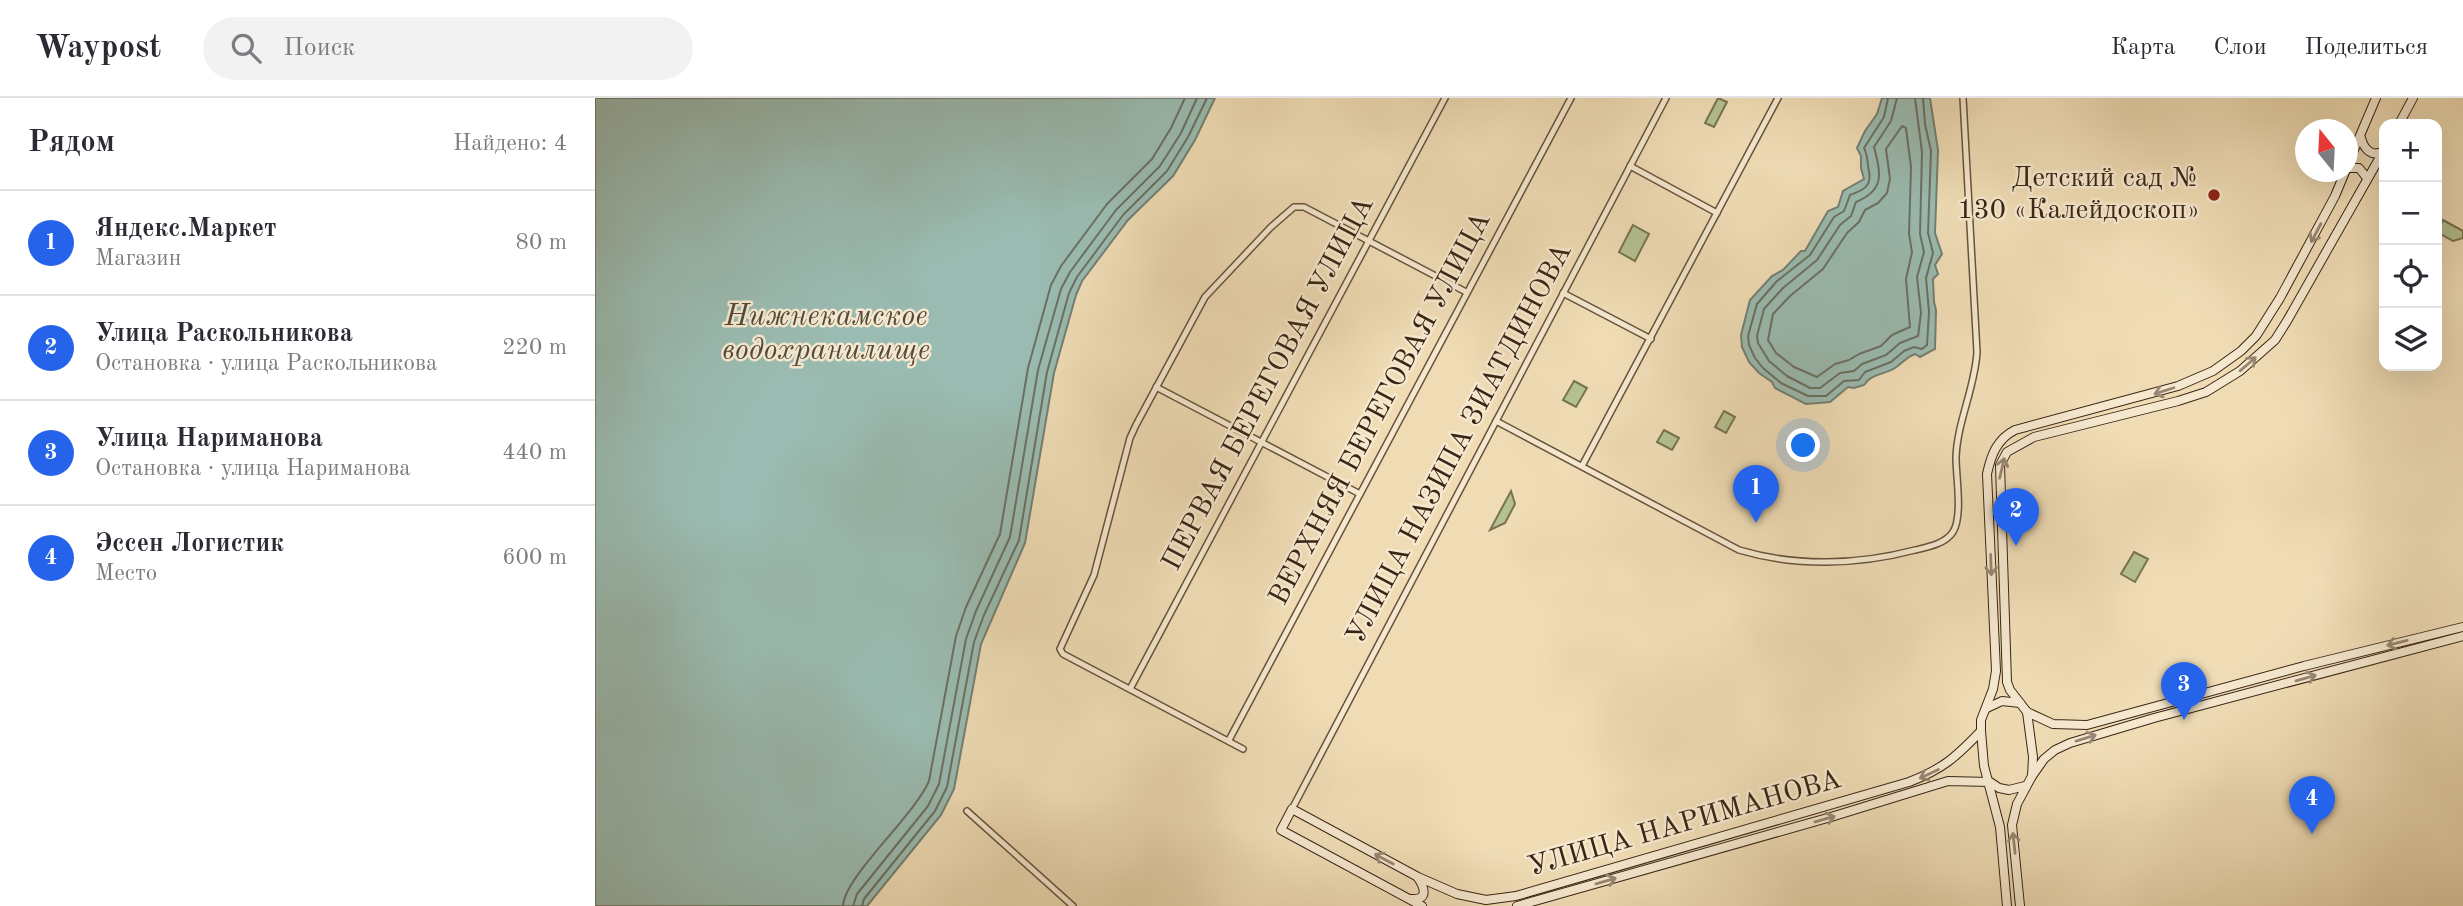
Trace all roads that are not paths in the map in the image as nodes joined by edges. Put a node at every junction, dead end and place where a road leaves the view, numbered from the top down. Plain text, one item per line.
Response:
1 (1445, 98) edge
2 (1666, 98) edge
3 (1778, 98) edge
4 (1963, 98) edge
5 (2376, 98) edge
6 (2413, 98) edge
7 (1569, 99) edge
8 (2402, 119) edge
9 (2361, 138) junction
10 (2358, 145) edge
11 (2379, 154) edge
12 (2379, 158) edge
13 (1630, 166) junction
14 (2358, 168) edge
15 (2367, 178) junction
16 (2341, 182) edge
17 (1717, 213) junction
18 (1369, 240) junction
19 (1466, 292) junction
20 (1563, 293) junction
21 (1651, 339) junction
22 (1156, 387) junction
23 (1496, 421) junction
24 (1263, 441) junction
25 (1582, 466) junction
26 (1360, 494) junction
27 (2463, 627) edge
28 (2463, 636) edge
29 (1130, 689) junction
30 (2020, 704) junction
31 (1985, 710) junction
32 (2027, 712) junction
33 (1981, 731) junction
34 (1229, 740) junction
35 (1243, 749) dead end
36 (2030, 780) junction
37 (1990, 782) junction
38 (1292, 809) junction
39 (967, 811) dead end
40 (1418, 877) junction
41 (1406, 898) junction
42 (1073, 906) edge
43 (1422, 906) edge
44 (1517, 906) edge
45 (2007, 906) edge
46 (2020, 906) edge

1 - 18 street, ПЕРВАЯ БЕРЕГОВАЯ УЛИЦА
2 - 13 street, УЛИЦА НАЗИПА ЗИАТДИНОВА
3 - 17 street
4 - 25 street
5 - 9 main road
6 - 8 main road
7 - 19 street, ВЕРХНЯЯ БЕРЕГОВАЯ УЛИЦА
9 - 10 main road
9 - 11 main road
12 - 15 main road
13 - 17 street
13 - 20 street, УЛИЦА НАЗИПА ЗИАТДИНОВА
14 - 15 main road
30 -> 15 main road
16 -> 31 main road
17 - 21 street
18 - 19 street
18 - 22 street
18 - 24 street, ПЕРВАЯ БЕРЕГОВАЯ УЛИЦА
19 - 26 street, ВЕРХНЯЯ БЕРЕГОВАЯ УЛИЦА
20 - 21 street
20 - 23 street, УЛИЦА НАЗИПА ЗИАТДИНОВА
21 - 25 street
22 - 24 street
22 - 29 street
23 - 25 street
23 - 38 street, УЛИЦА НАЗИПА ЗИАТДИНОВА
24 - 26 street
24 - 29 street, ПЕРВАЯ БЕРЕГОВАЯ УЛИЦА
26 - 34 street, ВЕРХНЯЯ БЕРЕГОВАЯ УЛИЦА
27 -> 32 main road
36 -> 28 main road
29 - 34 street
30 - 31 main road
30 - 32 main road
31 - 33 main road
32 - 36 main road
33 - 37 main road
33 -> 40 main road, УЛИЦА НАРИМАНОВА
34 - 35 street
36 - 37 main road, УЛИЦА НАРИМАНОВА
46 -> 36 main road
44 -> 37 main road, УЛИЦА НАРИМАНОВА
37 - 45 main road
40 -> 38 main road, УЛИЦА НАРИМАНОВА
38 - 41 main road
39 - 42 street
40 - 41 main road
41 - 43 main road

